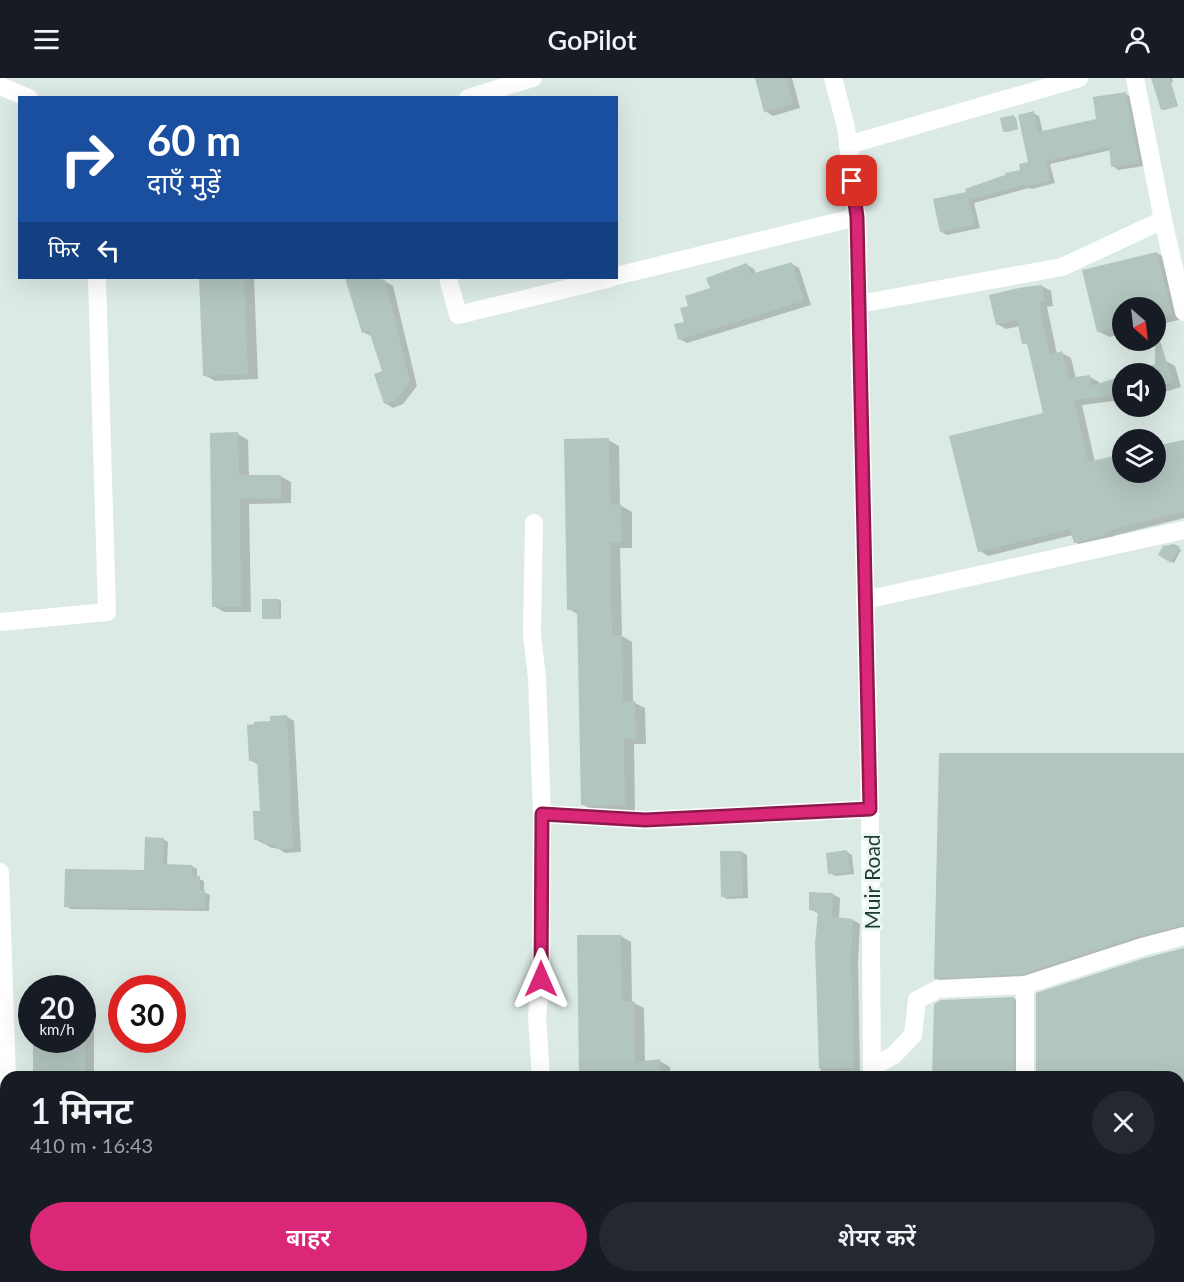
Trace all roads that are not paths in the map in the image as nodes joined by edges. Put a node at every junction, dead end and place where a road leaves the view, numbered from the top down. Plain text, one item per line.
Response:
1 (533, 78) edge
2 (833, 78) edge
3 (1079, 78) edge
4 (1135, 78) edge
5 (0, 86) edge
6 (24, 96) edge
7 (474, 96) edge
8 (848, 145) junction
9 (857, 217) junction
10 (1163, 220) junction
11 (618, 276) edge
12 (97, 279) edge
13 (448, 279) edge
14 (606, 279) edge
15 (859, 304) junction
16 (1184, 312) edge
17 (534, 523) dead end
18 (1184, 530) edge
19 (866, 600) junction
20 (0, 622) edge
21 (870, 809) junction
22 (542, 814) junction
23 (0, 872) edge
24 (1184, 936) edge
25 (1025, 985) junction
26 (4, 1071) edge
27 (541, 1071) edge
28 (872, 1071) edge
29 (873, 1071) edge
30 (1025, 1071) edge

1 - 7 street
2 - 8 street, Muir Road
3 - 8 street
4 - 10 street
5 - 6 street
8 - 9 street, Muir Road
9 - 11 street
9 - 15 street, Muir Road
10 - 15 street
10 - 16 street
12 - 20 street
13 - 14 street
15 - 19 street, Muir Road
17 - 22 street
18 - 19 street
19 - 21 street, Muir Road
21 - 22 street
21 - 28 street, Muir Road
22 - 27 street
23 - 26 street
24 - 25 street
25 - 29 street
25 - 30 street

